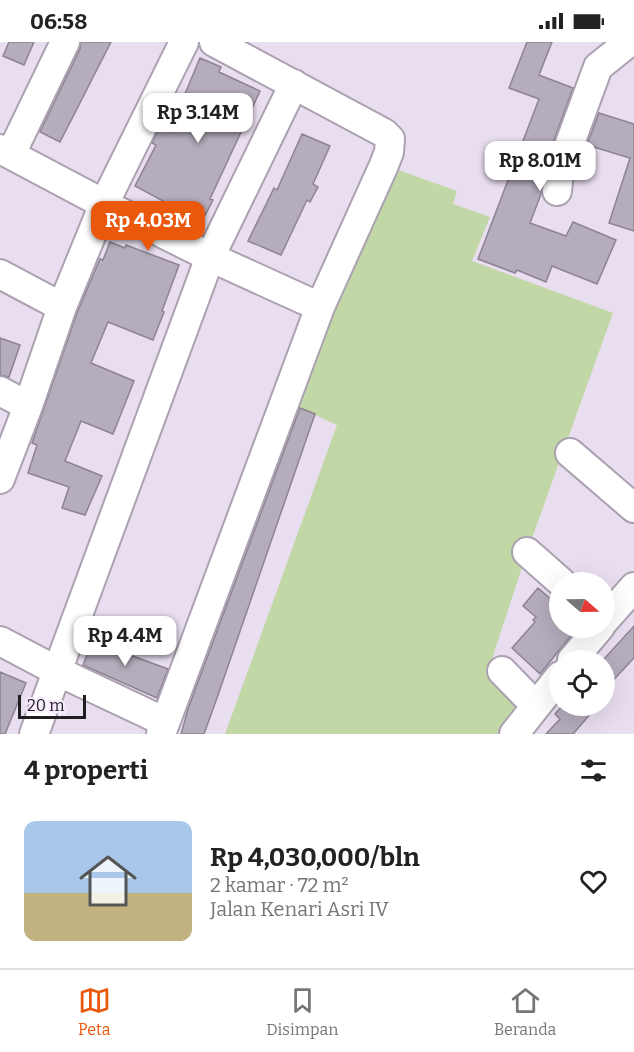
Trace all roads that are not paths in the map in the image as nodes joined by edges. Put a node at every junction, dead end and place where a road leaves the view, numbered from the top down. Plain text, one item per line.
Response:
1 (65, 42) edge
2 (184, 42) edge
3 (214, 42) edge
4 (629, 42) edge
5 (294, 84) junction
6 (6, 151) edge
7 (557, 191) dead end
8 (104, 204) junction
9 (210, 257) junction
10 (0, 274) edge
11 (62, 307) junction
12 (320, 307) junction
13 (0, 391) edge
14 (28, 406) junction
15 (570, 453) dead end
16 (0, 479) edge
17 (634, 508) edge
18 (527, 552) dead end
19 (550, 572) edge
20 (634, 587) edge
21 (615, 609) edge
22 (591, 638) edge
23 (0, 641) edge
24 (580, 650) edge
25 (57, 671) junction
26 (502, 671) dead end
27 (549, 688) edge
28 (535, 705) junction
29 (163, 728) edge
30 (34, 734) edge
31 (514, 734) edge

1 - 6 street
2 - 8 street
3 - 5 street
4 - 7 street
5 - 9 street
5 - 12 street
6 - 8 street
8 - 9 street
8 - 11 street
9 - 12 street
9 - 25 street
10 - 11 street
11 - 14 street
12 - 29 street
13 - 14 street
14 - 16 street
15 - 17 street
18 - 19 street
20 - 21 street
22 - 24 street
23 - 25 street
25 - 29 street
25 - 30 street
26 - 28 street
27 - 28 street
28 - 31 street

